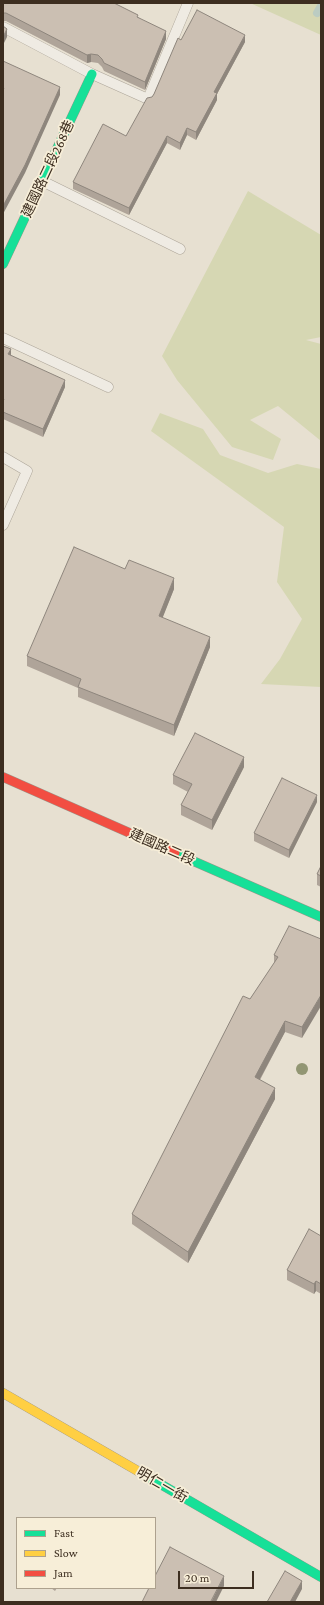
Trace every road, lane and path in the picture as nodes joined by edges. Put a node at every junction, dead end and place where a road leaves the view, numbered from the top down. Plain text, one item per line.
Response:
1 (188, 3) edge
2 (3, 27) edge
3 (92, 74) junction
4 (42, 181) junction
5 (180, 249) dead end
6 (3, 264) edge
7 (3, 338) edge
8 (108, 386) dead end
9 (3, 457) edge
10 (3, 525) edge
11 (3, 777) edge
12 (321, 917) edge
13 (3, 1393) edge
14 (321, 1577) edge

1 - 3 lane
2 - 3 lane
3 - 4 street, 建國路二段268巷
4 - 5 lane
4 - 6 street, 建國路二段268巷
7 - 8 lane
9 - 10 lane
11 - 12 street, 建國路二段
13 - 14 street, 明仁一街

